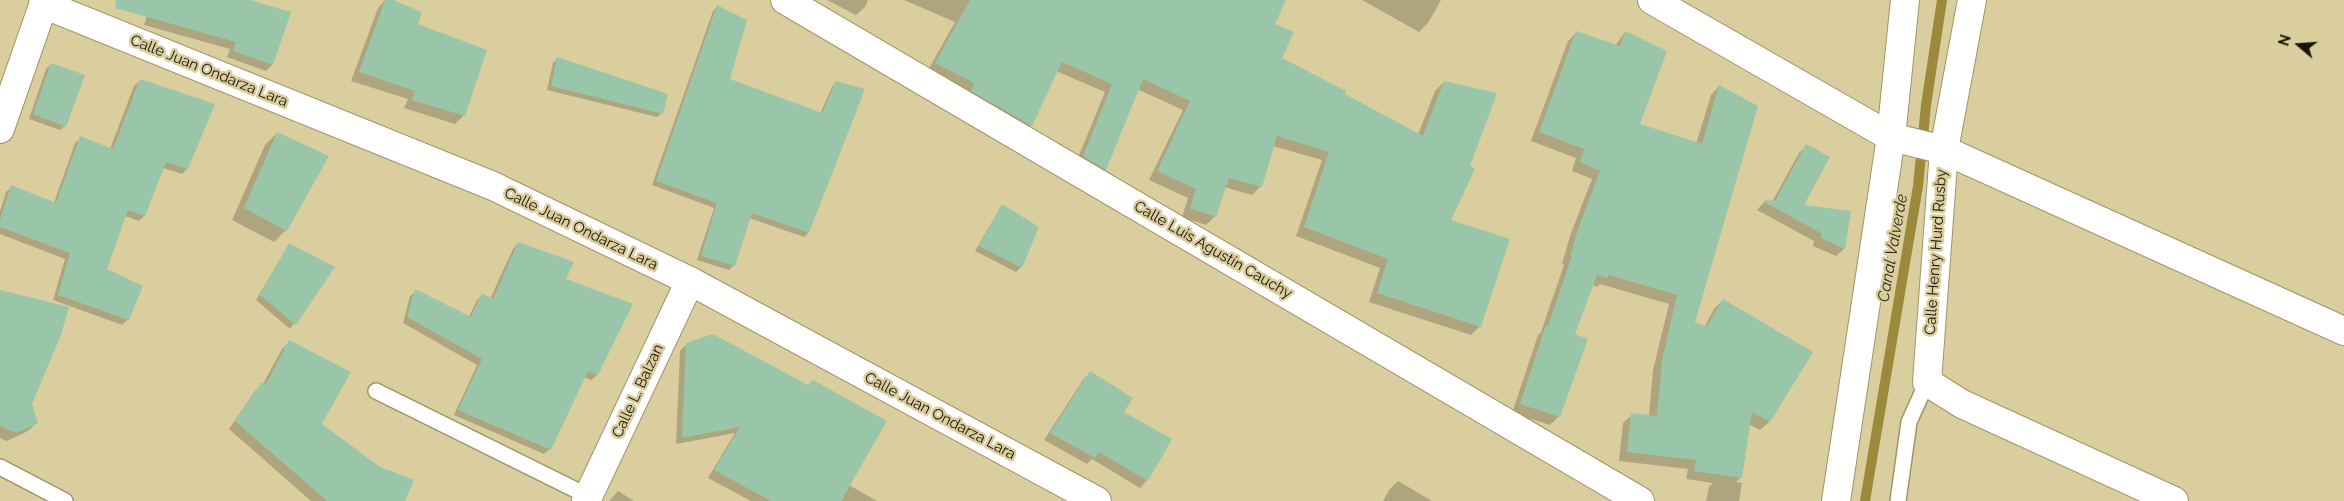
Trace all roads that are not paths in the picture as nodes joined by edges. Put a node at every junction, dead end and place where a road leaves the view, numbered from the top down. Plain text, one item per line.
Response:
1 (785, 0) edge
2 (1652, 0) edge
3 (1905, 0) edge
4 (1972, 0) edge
5 (44, 2) edge
6 (0, 129) edge
7 (1890, 137) junction
8 (1944, 150) junction
9 (690, 281) junction
10 (2344, 331) edge
11 (1926, 382) junction
12 (376, 391) dead end
13 (0, 467) edge
14 (587, 499) edge
15 (65, 501) edge
16 (1098, 501) edge
17 (1640, 501) edge
18 (1836, 501) edge
19 (1898, 501) edge
20 (2174, 501) edge

1 - 17 street, Calle Luis Agustín Cauchy
2 - 7 street
3 - 7 street
4 - 8 street, Calle Henry Hurd Rusby
5 - 6 street
5 - 9 street, Calle Juan Ondarza Lara
7 - 8 street
7 - 18 street
8 - 10 street
8 - 11 street, Calle Henry Hurd Rusby
9 - 14 street, Calle L. Balzan
9 - 16 street, Calle Juan Ondarza Lara
11 - 19 lane, Calle Henry Hurd Rusby
11 - 20 street
12 - 14 lane
13 - 15 lane

